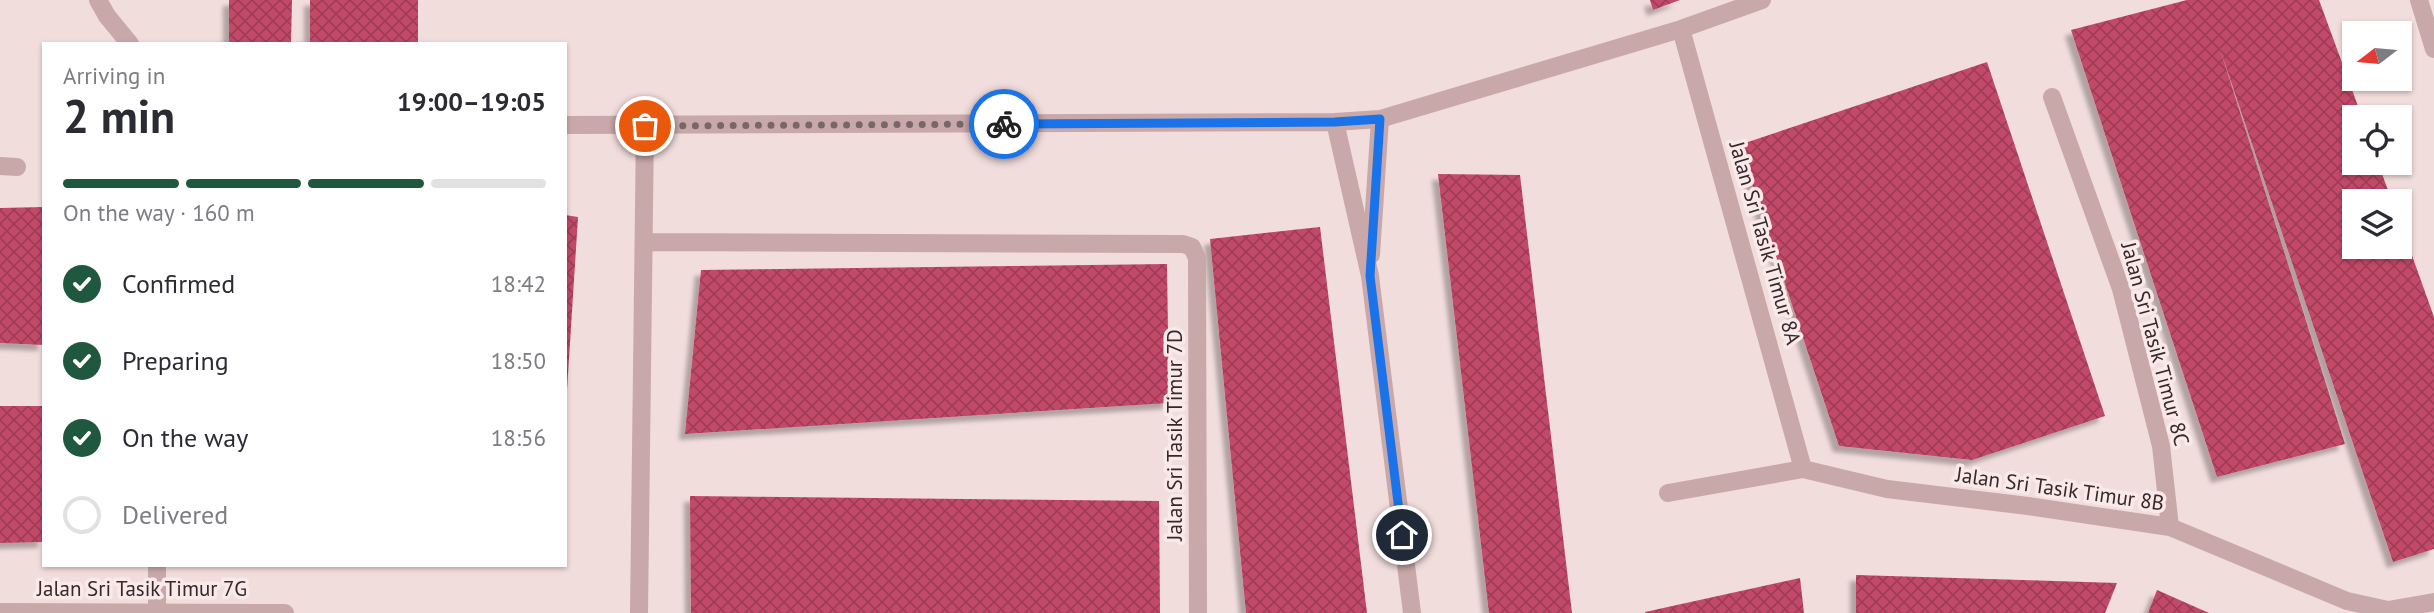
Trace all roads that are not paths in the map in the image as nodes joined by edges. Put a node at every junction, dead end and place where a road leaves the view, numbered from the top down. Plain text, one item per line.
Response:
1 (98, 0) edge
2 (1762, 0) edge
3 (2419, 0) edge
4 (1681, 29) junction
5 (128, 42) edge
6 (2434, 49) edge
7 (2052, 97) dead end
8 (1380, 119) junction
9 (1335, 122) junction
10 (567, 125) edge
11 (645, 126) junction
12 (644, 242) junction
13 (1370, 276) junction
14 (1803, 469) junction
15 (1668, 493) dead end
16 (2170, 527) junction
17 (157, 567) edge
18 (2434, 602) edge
19 (0, 612) edge
20 (157, 612) edge
21 (285, 613) edge
22 (639, 613) edge
23 (1198, 613) edge
24 (1412, 613) edge

1 - 5 street
2 - 4 street
3 - 6 street
4 - 8 street
4 - 14 street, Jalan Sri Tasik Timur 8A
7 - 16 street, Jalan Sri Tasik Timur 8C
8 - 9 street
8 - 13 street
9 - 11 street
9 - 13 street
10 - 11 street
11 - 12 street
12 - 22 street
12 - 23 street, Jalan Sri Tasik Timur 7D
13 - 24 street
14 - 15 street, Jalan Sri Tasik Timur 8B
14 - 16 street, Jalan Sri Tasik Timur 8B
16 - 18 street, Jalan Sri Tasik Timur 8B
17 - 20 street
19 - 20 street, Jalan Sri Tasik Timur 7G
20 - 21 street, Jalan Sri Tasik Timur 7G

